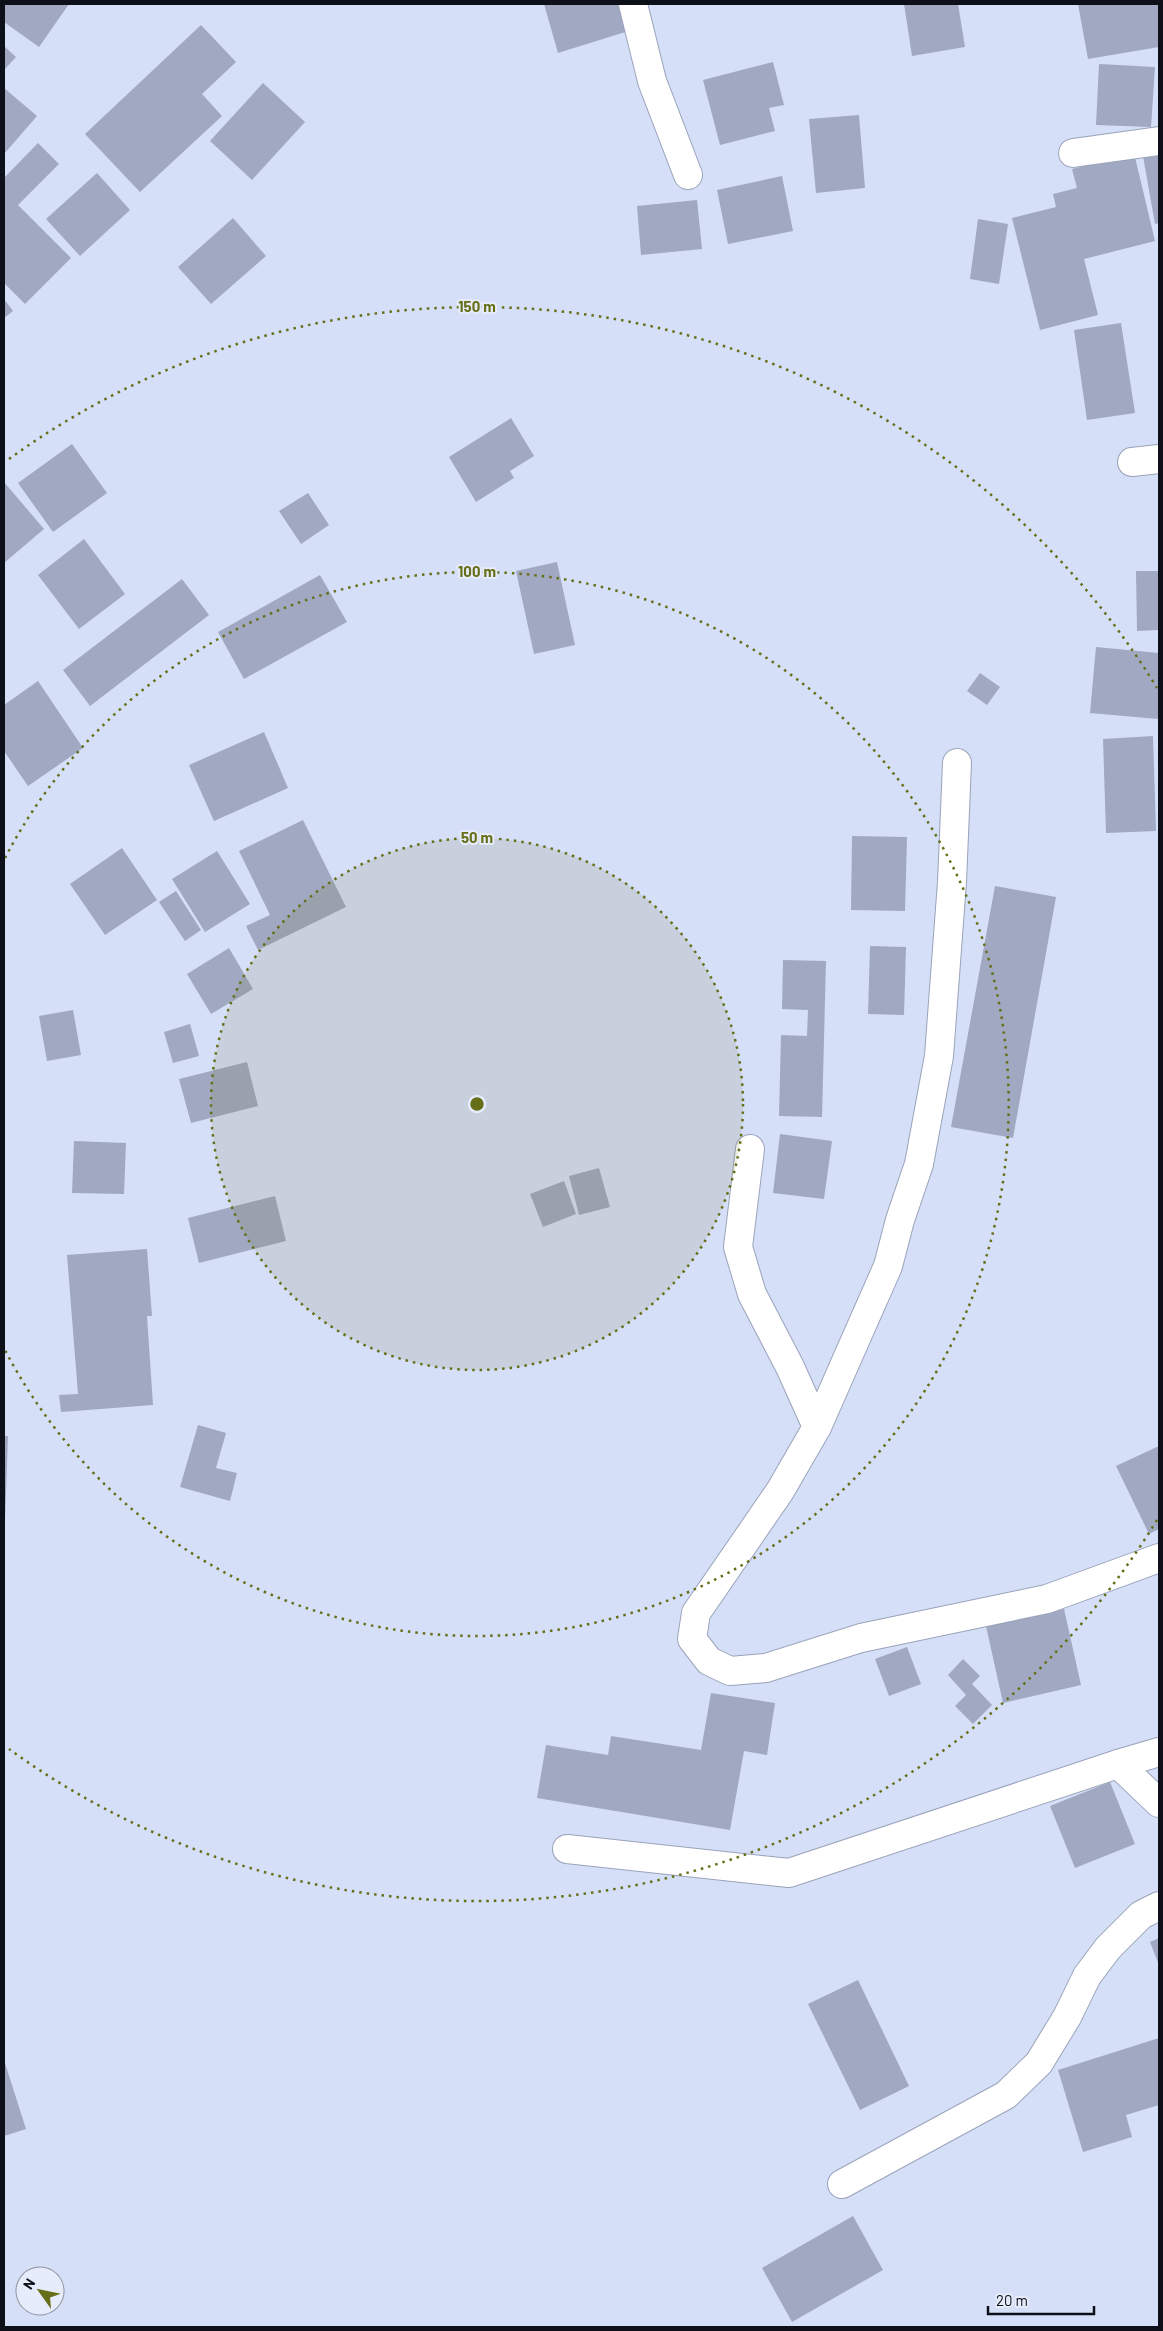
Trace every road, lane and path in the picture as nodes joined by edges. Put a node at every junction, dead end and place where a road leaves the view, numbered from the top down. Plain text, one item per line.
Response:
1 (633, 4) edge
2 (1159, 141) edge
3 (1073, 153) dead end
4 (688, 175) dead end
5 (1159, 459) edge
6 (1132, 462) dead end
7 (957, 763) dead end
8 (750, 1149) dead end
9 (817, 1427) junction
10 (1159, 1558) edge
11 (1159, 1752) edge
12 (1118, 1764) junction
13 (1159, 1803) edge
14 (567, 1849) dead end
15 (1159, 1906) edge
16 (842, 2184) dead end

1 - 4 street
2 - 3 street
5 - 6 street
7 - 9 street
8 - 9 street
9 - 10 street
11 - 12 street
12 - 13 street
12 - 14 street
15 - 16 street

